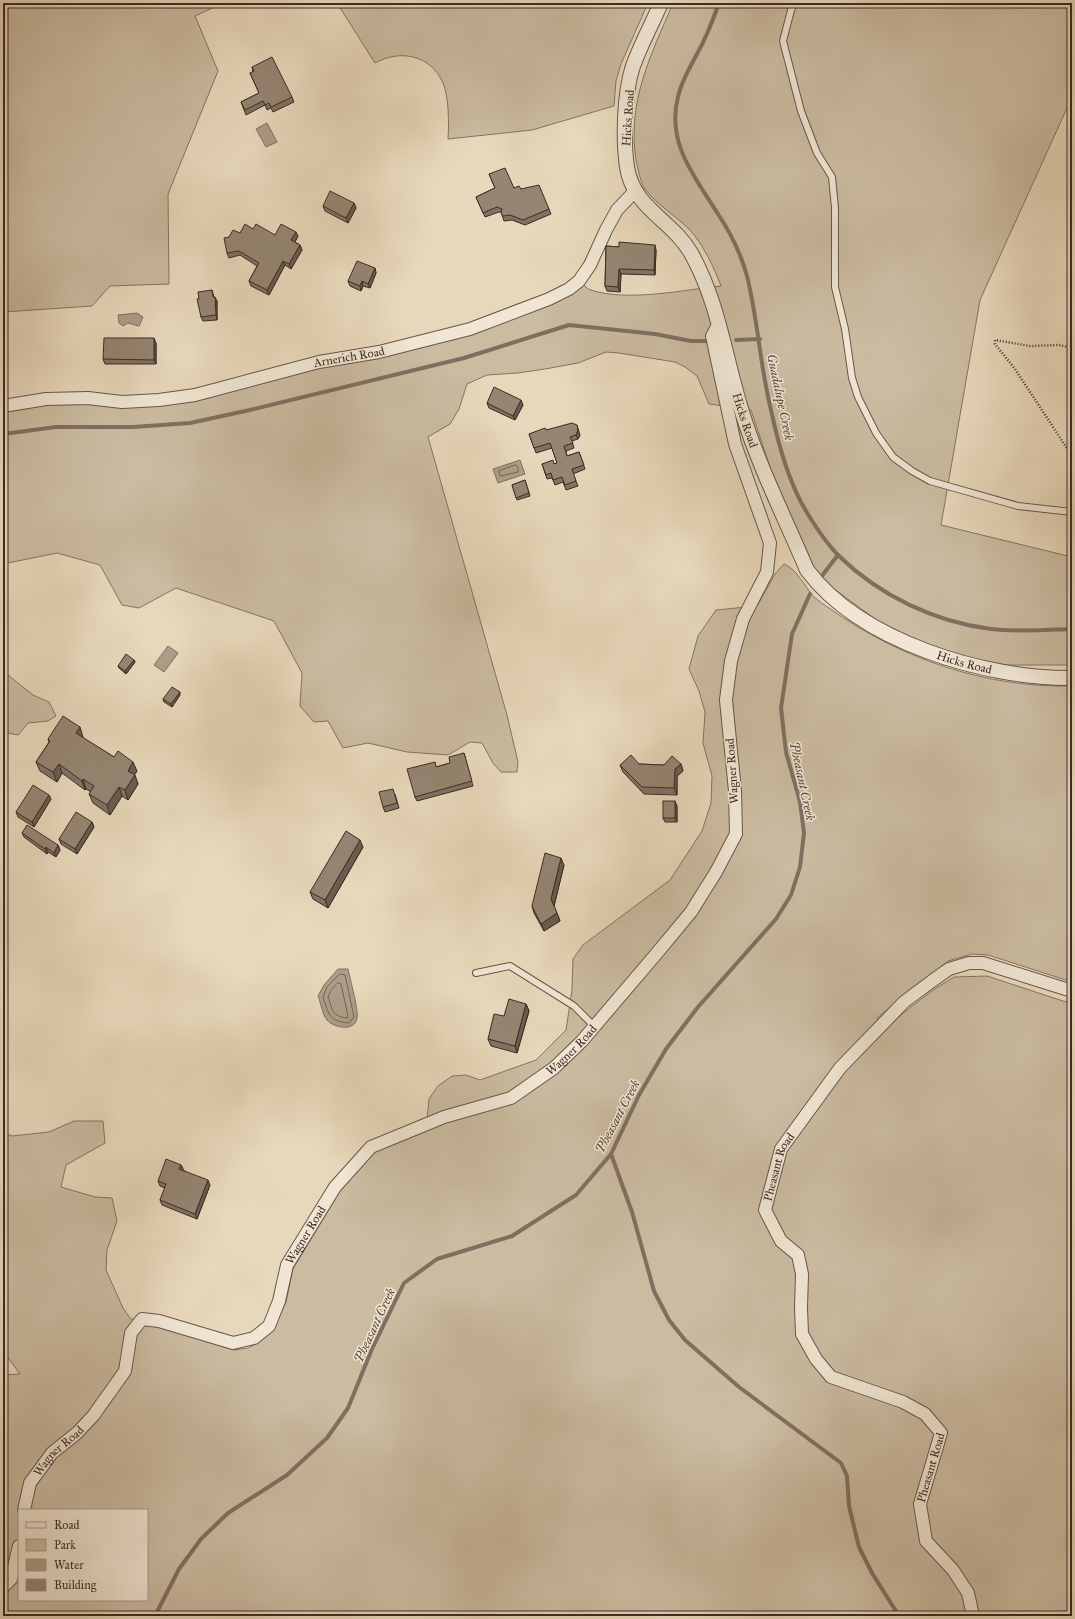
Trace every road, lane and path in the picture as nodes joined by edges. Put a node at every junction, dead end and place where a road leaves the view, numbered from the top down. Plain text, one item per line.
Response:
1 (661, 3) edge
2 (795, 3) edge
3 (635, 191) junction
4 (719, 323) junction
5 (1072, 348) edge
6 (3, 406) edge
7 (1072, 456) edge
8 (1072, 512) edge
9 (1072, 678) edge
10 (476, 973) dead end
11 (1072, 991) edge
12 (594, 1026) junction
13 (24, 1509) edge
14 (18, 1550) edge
15 (3, 1586) edge
16 (973, 1616) edge

1 - 3 street, Hicks Road
2 - 8 lane
3 - 4 street, Hicks Road
3 - 6 street, Arnerich Road
4 - 9 street, Hicks Road
4 - 12 street, Wagner Road
5 - 7 path
10 - 12 lane
11 - 16 street, Pheasant Road
12 - 13 street, Wagner Road
14 - 15 street

